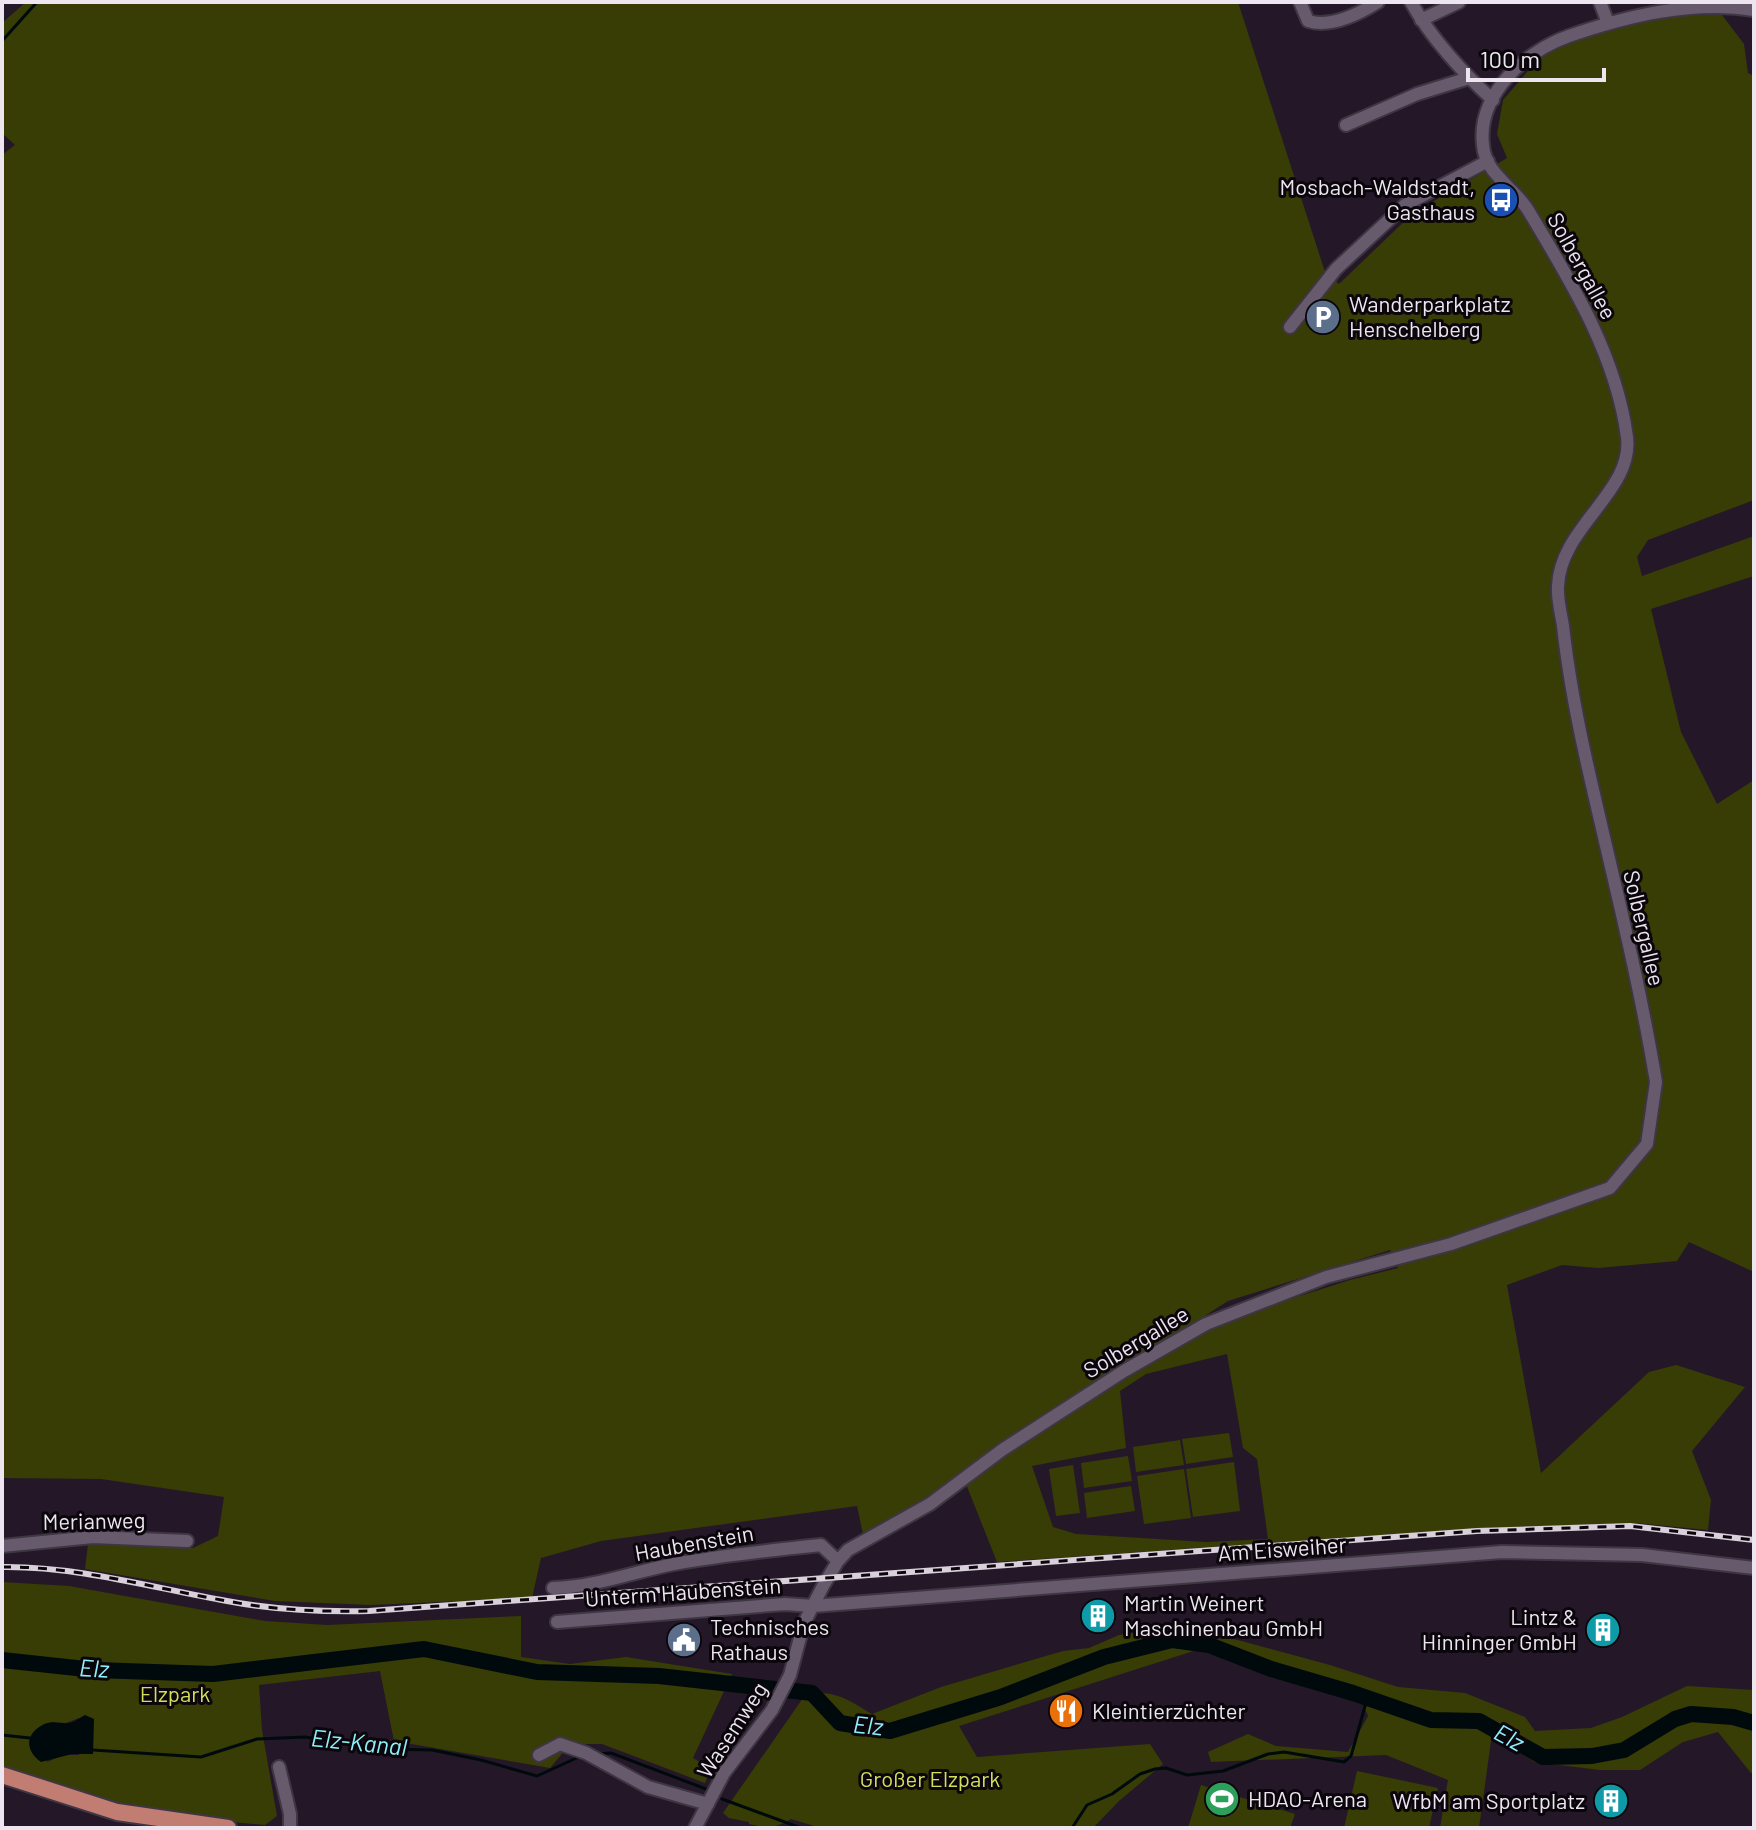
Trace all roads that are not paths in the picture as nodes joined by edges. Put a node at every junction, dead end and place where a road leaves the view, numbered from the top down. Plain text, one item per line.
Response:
1 (1300, 2) edge
2 (1378, 2) edge
3 (1411, 2) edge
4 (1459, 2) edge
5 (1600, 2) edge
6 (1716, 5) edge
7 (1754, 10) edge
8 (1421, 20) junction
9 (1608, 23) junction
10 (1469, 78) junction
11 (1493, 100) junction
12 (1346, 125) dead end
13 (1488, 161) junction
14 (1290, 327) dead end
15 (187, 1541) dead end
16 (2, 1546) edge
17 (838, 1561) junction
18 (1754, 1568) edge
19 (553, 1588) dead end
20 (813, 1606) junction
21 (557, 1622) dead end
22 (539, 1755) dead end
23 (279, 1767) dead end
24 (2, 1775) edge
25 (708, 1804) junction
26 (228, 1828) edge
27 (290, 1828) edge
28 (695, 1828) edge

1 - 2 street
3 - 8 street
4 - 8 street
5 - 9 street
6 - 7 street
6 - 9 street
8 - 10 street
9 - 11 street
10 - 11 street
10 - 12 street
11 - 13 street
13 - 14 street
13 - 17 street, Solbergallee
15 - 16 street, Merianweg
17 - 19 street, Haubenstein
17 - 20 street, Solbergallee
18 - 20 street, Am Eisweiher
20 - 21 street, Unterm Haubenstein
20 - 25 street, Wasemweg
22 - 25 street
23 - 27 street
24 - 26 main road
25 - 28 street, Wasemweg

